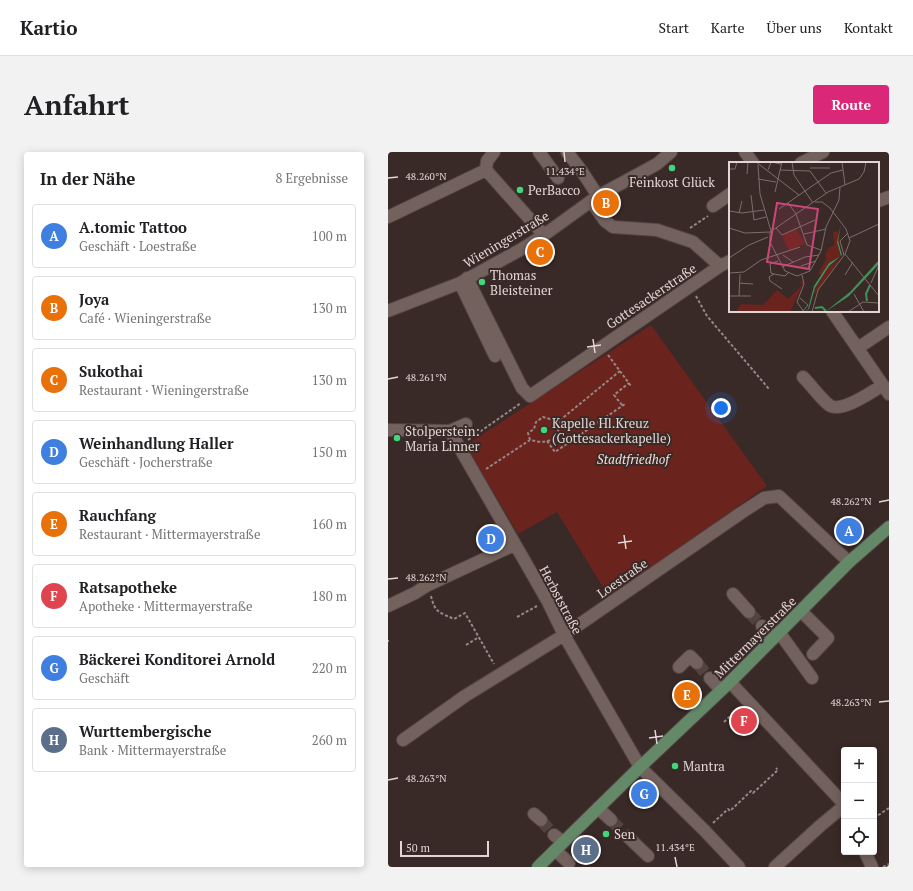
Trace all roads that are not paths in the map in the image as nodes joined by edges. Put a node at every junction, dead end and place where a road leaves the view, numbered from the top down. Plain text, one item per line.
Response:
1 (539, 152) edge
2 (567, 152) edge
3 (671, 152) edge
4 (745, 152) edge
5 (823, 152) edge
6 (491, 153) edge
7 (752, 162) edge
8 (803, 162) edge
9 (486, 170) junction
10 (558, 178) dead end
11 (729, 195) edge
12 (889, 197) edge
13 (594, 198) junction
14 (879, 201) edge
15 (713, 206) road end
16 (388, 217) edge
17 (544, 235) junction
18 (725, 264) edge
19 (464, 280) junction
20 (388, 310) edge
21 (833, 312) edge
22 (889, 328) edge
23 (858, 348) junction
24 (495, 356) dead end
25 (803, 377) dead end
26 (886, 389) edge
27 (466, 424) dead end
28 (388, 430) edge
29 (450, 432) junction
30 (889, 527) edge
31 (514, 544) junction
32 (850, 562) junction
33 (733, 594) dead end
34 (388, 606) edge
35 (801, 611) junction
36 (749, 612) tunnel mouth
37 (762, 626) tunnel mouth
38 (564, 635) junction
39 (777, 635) junction
40 (813, 654) dead end
41 (697, 663) dead end
42 (679, 667) dead end
43 (710, 678) tunnel mouth
44 (812, 678) dead end
45 (726, 686) junction
46 (403, 740) dead end
47 (640, 767) junction
48 (841, 802) edge
49 (598, 808) junction
50 (841, 808) edge
51 (611, 820) tunnel mouth
52 (628, 837) tunnel mouth
53 (557, 842) junction
54 (866, 855) edge
55 (648, 856) dead end
56 (569, 862) dead end
57 (538, 867) edge
58 (739, 867) edge
59 (775, 867) edge
60 (872, 867) edge

1 - 10 street
2 - 13 street
3 - 13 street, Wieningerstraße
4 - 7 street
5 - 8 street
6 - 9 street
9 - 16 street
9 - 17 street
11 - 15 street
12 - 14 street
13 - 17 street, Wieningerstraße
13 - 18 street
17 - 19 street, Wieningerstraße
18 - 19 street, Gottesackerstraße
19 - 20 street, Wieningerstraße
19 - 24 street
21 - 23 street
22 - 23 street
23 - 26 street
25 - 26 street
27 - 29 street
28 - 29 street
29 - 31 street, Herbststraße
30 - 32 main road, Mittermayerstraße
31 - 34 street
31 - 38 street, Herbststraße
32 - 35 main road, Mittermayerstraße
32 - 38 street, Loestraße
33 - 36 street
35 - 39 main road, Mittermayerstraße
35 - 40 street
37 - 39 street
38 - 46 street, Loestraße
38 - 47 street, Herbststraße
39 - 44 street
39 - 45 main road, Mittermayerstraße
41 - 42 street
43 - 45 street
45 - 47 main road, Mittermayerstraße
45 - 48 street
47 - 49 main road, Mittermayerstraße
47 - 58 street, Herbststraße
49 - 51 street
49 - 53 main road, Mittermayerstraße
50 - 59 street
52 - 55 street
53 - 56 street
53 - 57 main road, Mittermayerstraße
54 - 60 street

